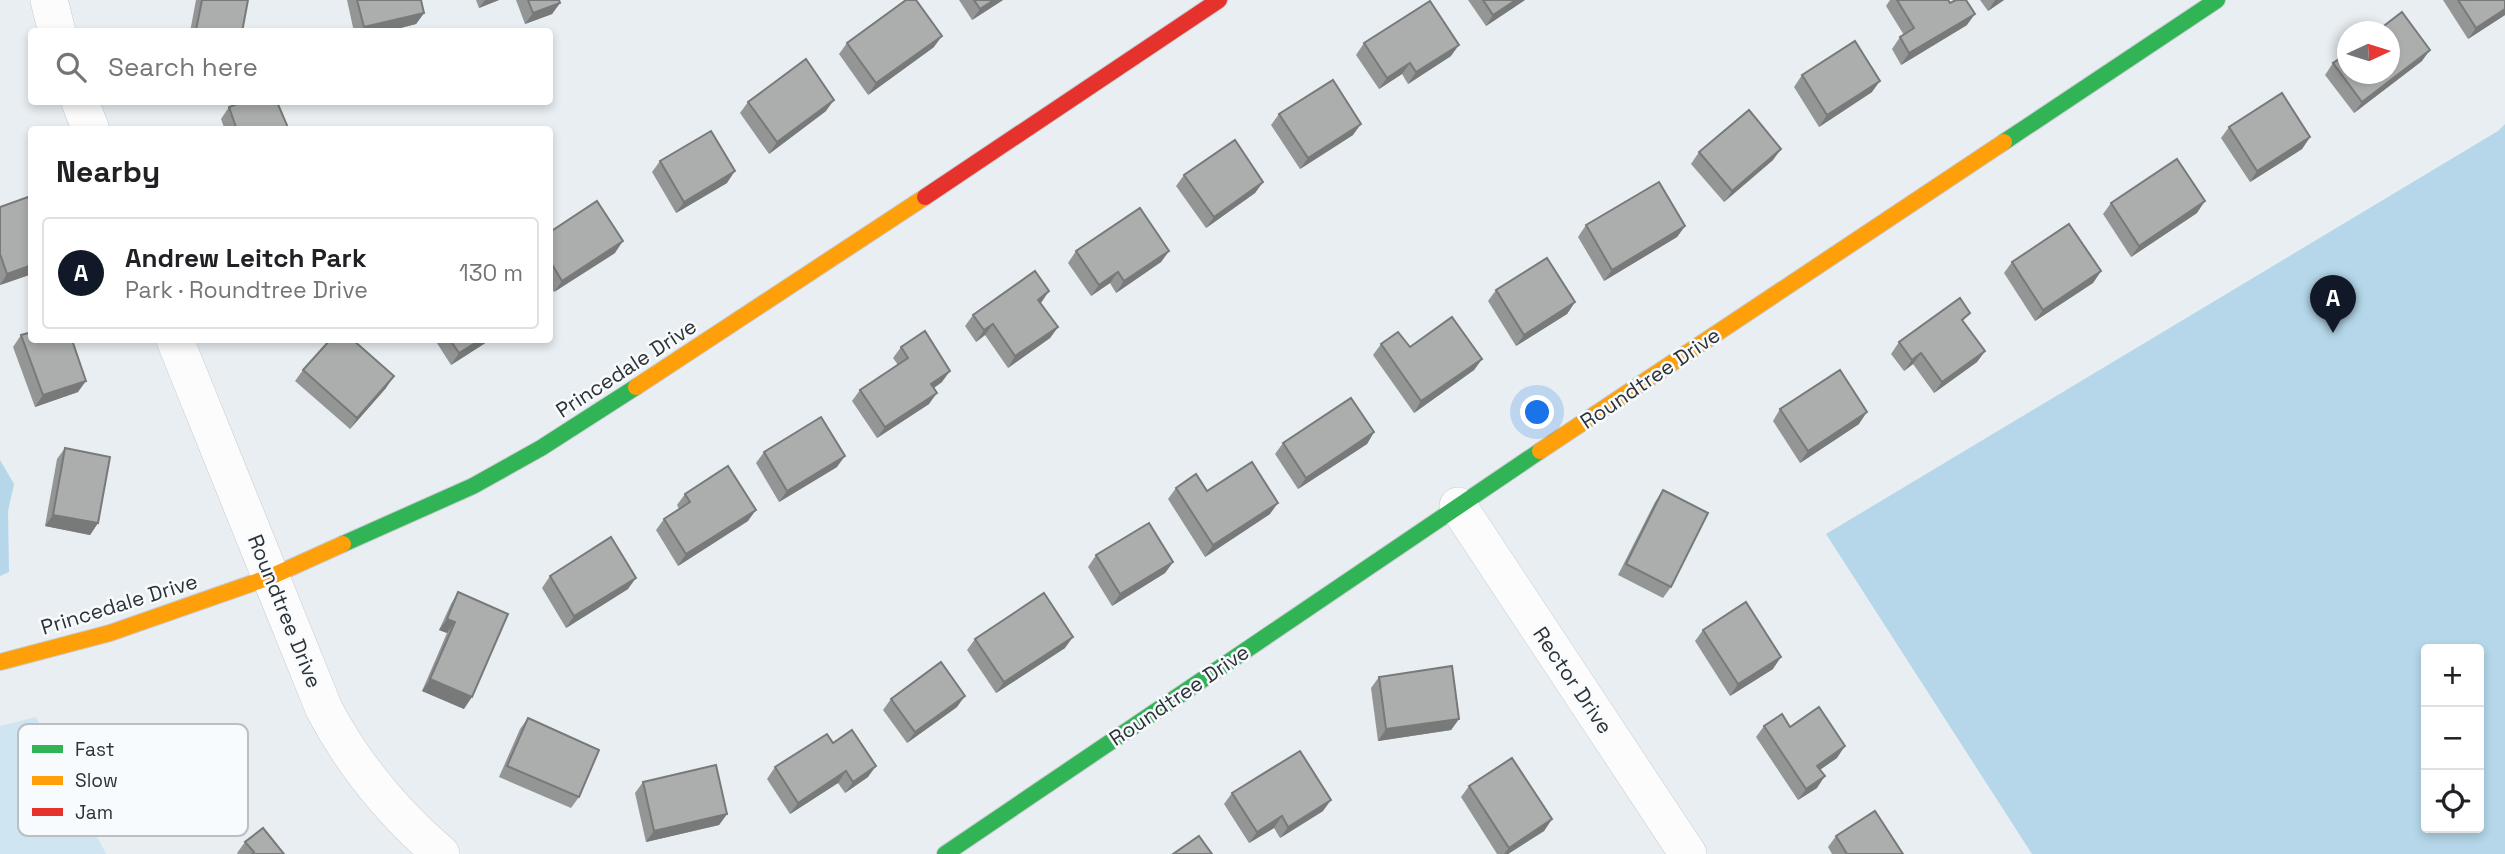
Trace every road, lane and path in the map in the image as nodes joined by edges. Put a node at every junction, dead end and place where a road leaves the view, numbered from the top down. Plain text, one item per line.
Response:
1 (49, 0) edge
2 (1219, 0) edge
3 (2217, 0) edge
4 (56, 28) edge
5 (81, 105) edge
6 (89, 126) edge
7 (176, 343) edge
8 (1458, 506) junction
9 (270, 577) junction
10 (0, 662) edge
11 (441, 854) edge
12 (945, 854) edge
13 (1688, 854) edge

1 - 4 street
2 - 9 street, Princedale Drive
3 - 8 street, Roundtree Drive
5 - 6 street
7 - 9 street, Roundtree Drive
8 - 12 street, Roundtree Drive
8 - 13 street, Rector Drive
9 - 10 street, Princedale Drive
9 - 11 street, Roundtree Drive

